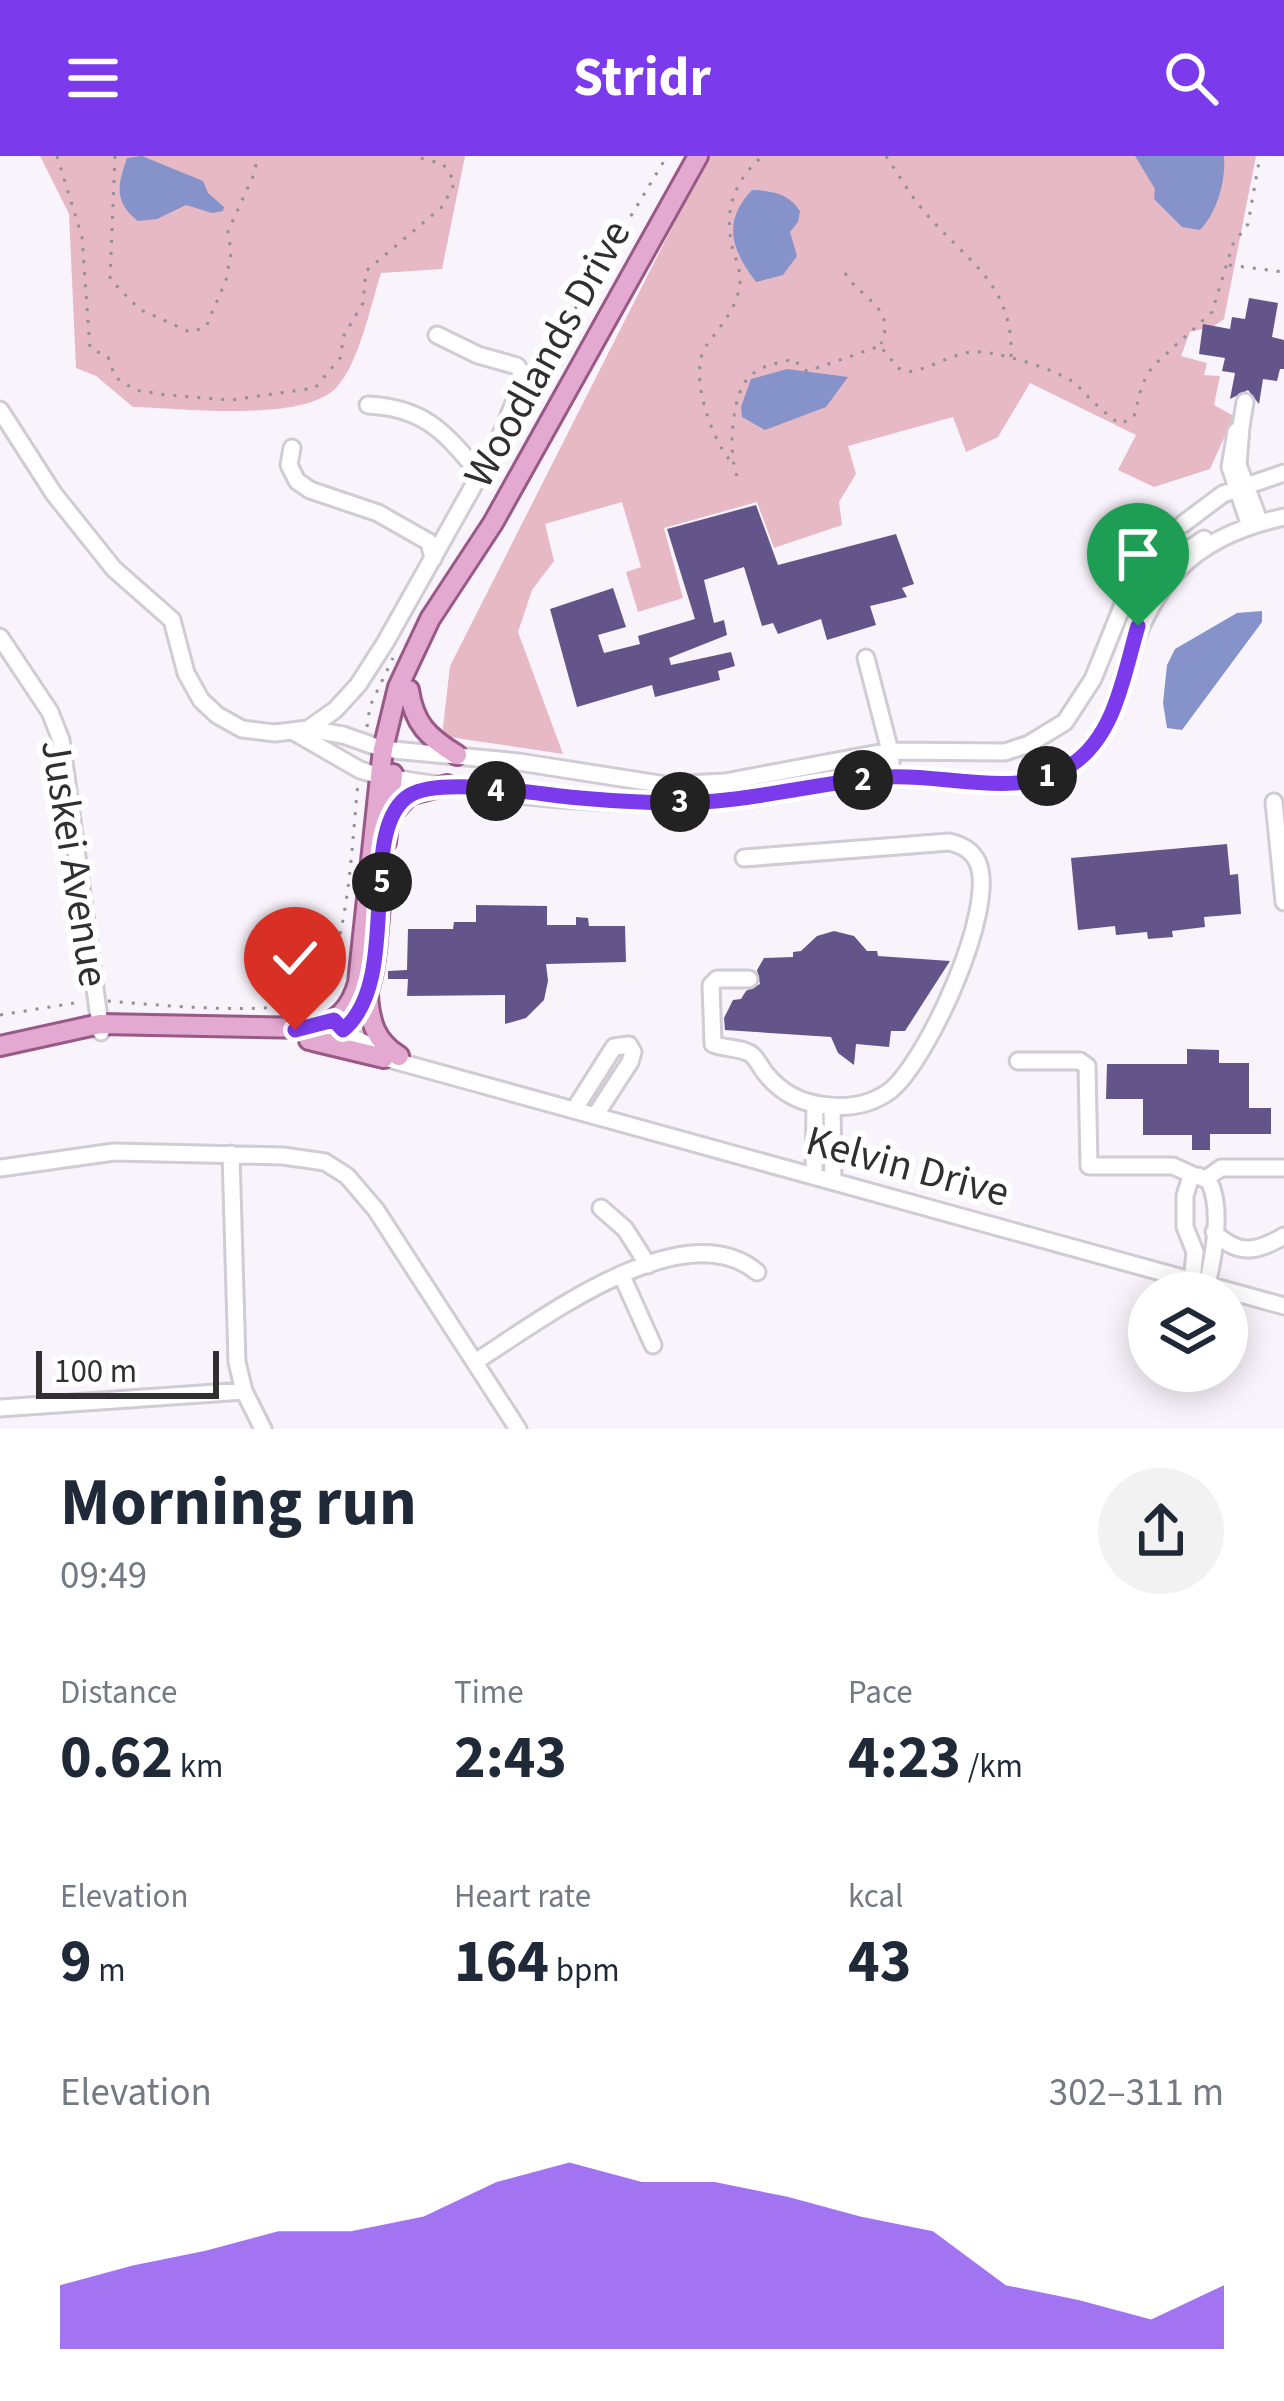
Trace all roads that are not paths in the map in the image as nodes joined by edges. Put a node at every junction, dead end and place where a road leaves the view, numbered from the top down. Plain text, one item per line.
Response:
1 (698, 156) edge
2 (437, 335) dead end
3 (1245, 402) dead end
4 (368, 405) dead end
5 (0, 410) edge
6 (292, 448) dead end
7 (1284, 473) edge
8 (480, 474) junction
9 (1242, 486) junction
10 (1284, 508) edge
11 (1284, 518) edge
12 (1254, 520) junction
13 (493, 523) junction
14 (1183, 524) dead end
15 (433, 559) junction
16 (0, 638) edge
17 (866, 658) dead end
18 (409, 690) junction
19 (301, 730) junction
20 (381, 747) junction
21 (890, 751) junction
22 (457, 755) junction
23 (892, 776) junction
24 (386, 777) junction
25 (447, 785) junction
26 (1274, 802) dead end
27 (388, 819) junction
28 (744, 858) dead end
29 (1284, 902) edge
30 (749, 979) dead end
31 (368, 995) junction
32 (336, 1027) junction
33 (101, 1028) junction
34 (310, 1040) junction
35 (0, 1046) edge
36 (392, 1057) junction
37 (1018, 1060) dead end
38 (612, 1090) junction
39 (824, 1106) junction
40 (574, 1110) junction
41 (596, 1116) junction
42 (622, 1124) junction
43 (815, 1141) junction
44 (231, 1154) junction
45 (782, 1167) junction
46 (0, 1168) edge
47 (1284, 1168) edge
48 (814, 1176) junction
49 (1201, 1177) junction
50 (840, 1183) junction
51 (601, 1208) dead end
52 (1214, 1232) junction
53 (1284, 1236) edge
54 (648, 1264) junction
55 (1163, 1272) edge
56 (1198, 1272) edge
57 (1202, 1272) edge
58 (757, 1273) dead end
59 (622, 1276) junction
60 (1248, 1296) edge
61 (1284, 1306) edge
62 (652, 1345) dead end
63 (475, 1362) junction
64 (244, 1390) junction
65 (0, 1408) edge
66 (263, 1429) edge
67 (518, 1429) edge

1 - 13 main road, Woodlands Drive
2 - 8 street
3 - 9 street
4 - 8 street
5 - 19 street
6 - 15 street
7 - 9 street
8 - 15 street
9 - 12 street
9 - 14 street
10 - 12 street
11 - 12 street
12 - 21 street
12 - 23 street
13 - 18 main road, Woodlands Drive
13 - 20 main road, Woodlands Drive
15 - 19 street
16 - 33 street, Juskei Avenue
17 - 21 street
18 - 20 main road, Woodlands Drive
18 - 22 main road
19 - 20 street
19 - 24 street
20 - 22 street
20 - 24 main road, Woodlands Drive
21 - 22 street
21 - 23 street
23 - 25 street
24 - 25 street
24 - 27 main road, Woodlands Drive
24 - 32 main road, Woodlands Drive
25 - 27 main road
26 - 29 street
27 - 31 main road, Woodlands Drive
28 - 39 street
30 - 39 street
31 - 32 main road, Woodlands Drive
31 - 36 main road
32 - 33 main road
32 - 34 main road
32 - 36 street, Kelvin Drive
33 - 34 main road
33 - 35 main road
34 - 36 main road
36 - 40 street, Kelvin Drive
37 - 49 street
38 - 40 street
38 - 41 street
38 - 42 street
39 - 43 street
39 - 50 street
40 - 41 street, Kelvin Drive
41 - 42 street, Kelvin Drive
42 - 45 street, Kelvin Drive
43 - 45 street
43 - 48 street
44 - 46 street
44 - 63 street
44 - 64 street
45 - 48 street, Kelvin Drive
47 - 49 street
48 - 50 street, Kelvin Drive
49 - 52 street
49 - 56 street
50 - 55 street, Kelvin Drive
51 - 54 street
52 - 53 street
52 - 57 street
54 - 58 street
54 - 59 street
59 - 62 street
59 - 63 street
60 - 61 street, Kelvin Drive
63 - 67 street
64 - 65 street
64 - 66 street

